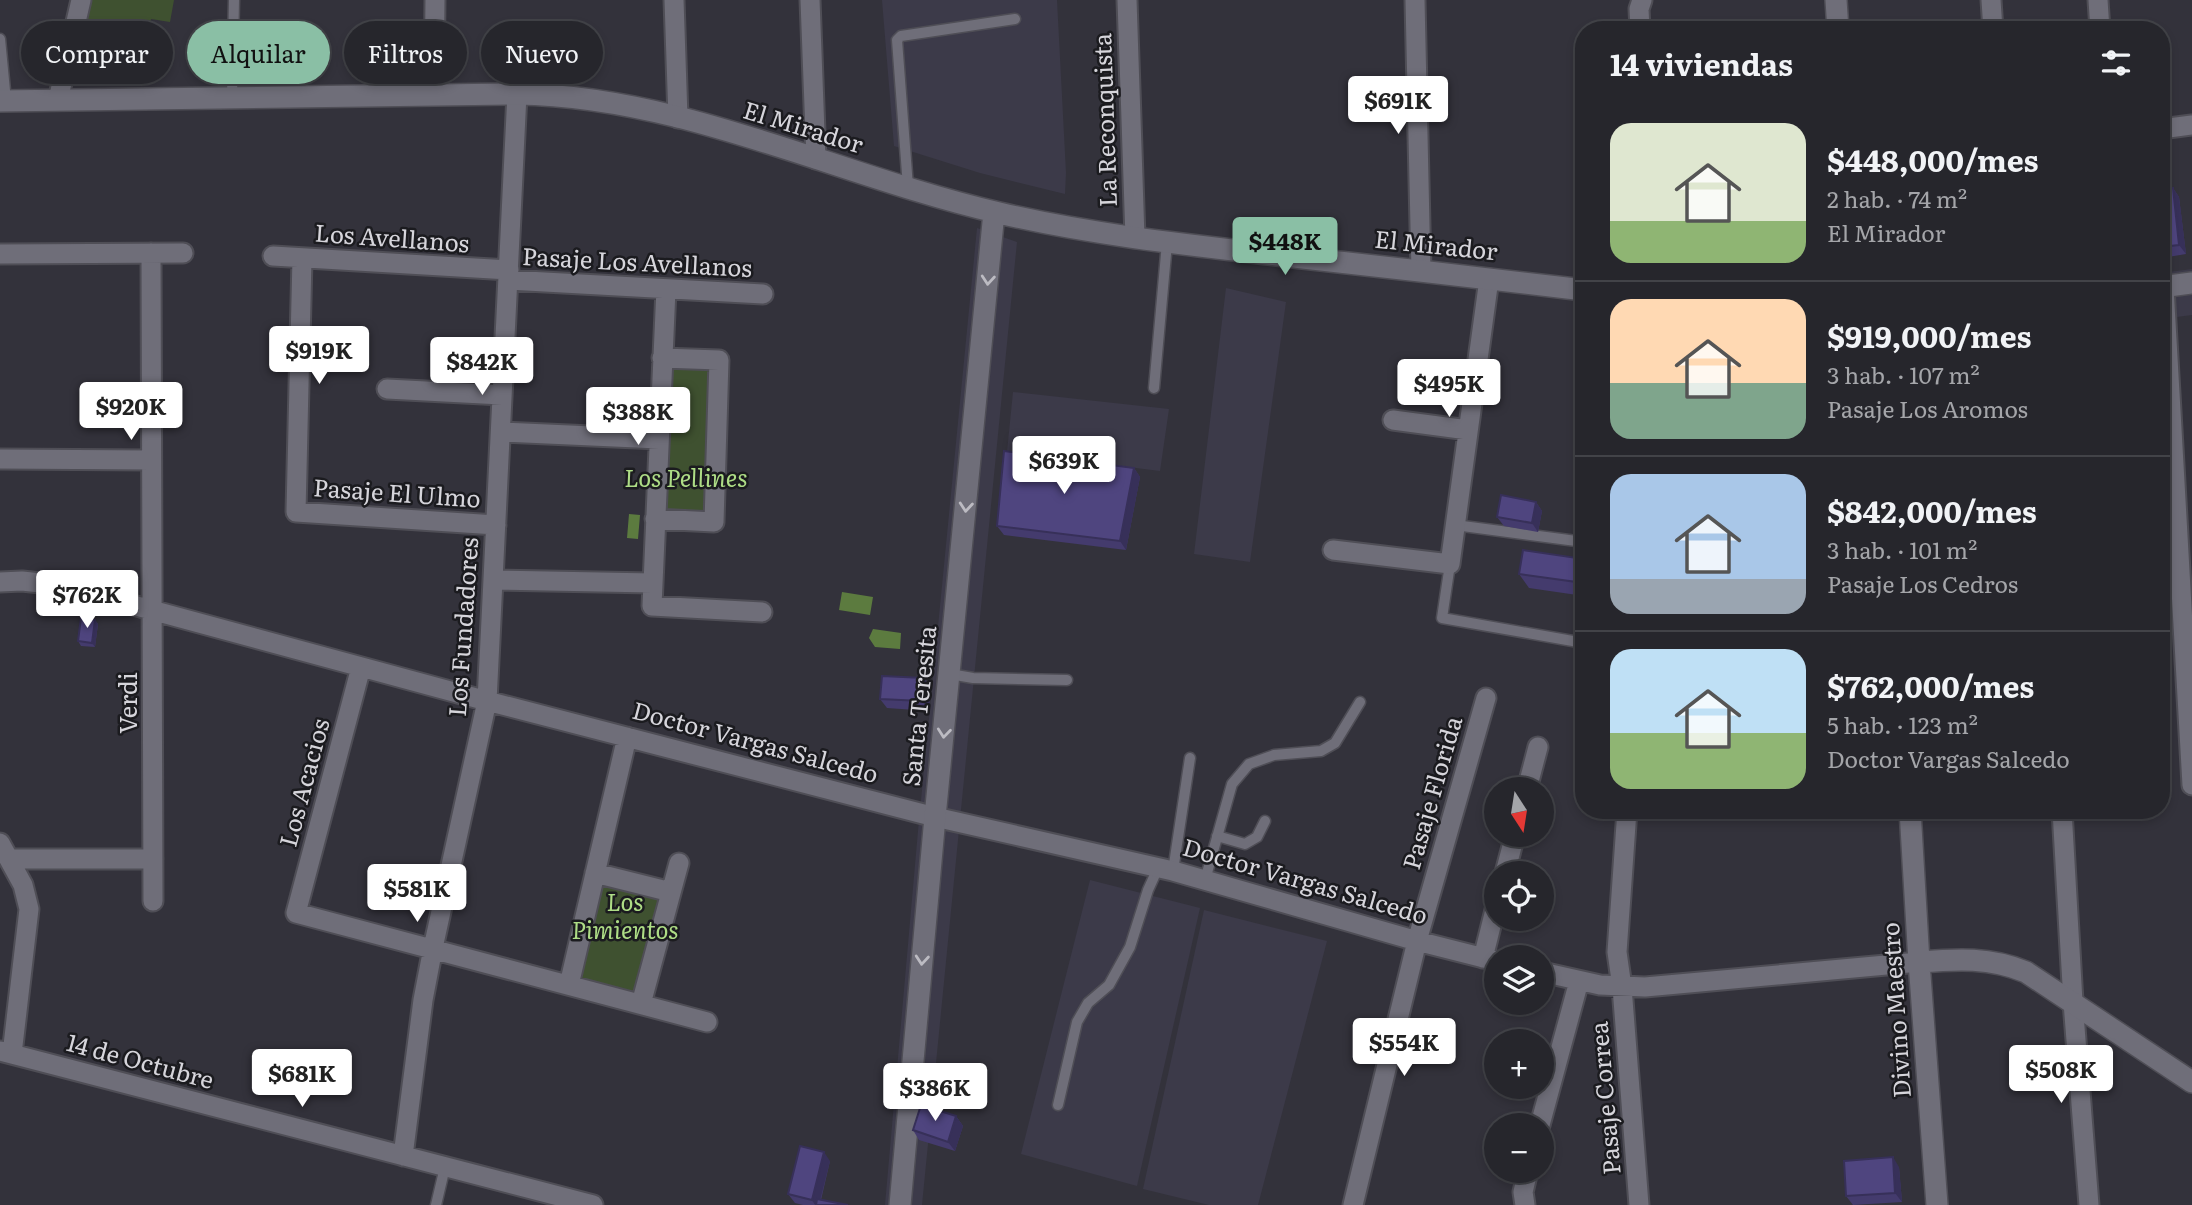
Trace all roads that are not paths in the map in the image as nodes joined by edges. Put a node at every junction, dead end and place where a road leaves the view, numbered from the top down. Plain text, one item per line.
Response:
1 (81, 0) edge
2 (234, 0) edge
3 (435, 0) edge
4 (674, 0) edge
5 (810, 0) edge
6 (1127, 0) edge
7 (1415, 0) edge
8 (1642, 0) edge
9 (1836, 0) edge
10 (1991, 0) edge
11 (2098, 0) edge
12 (1015, 19) dead end
13 (234, 21) edge
14 (1640, 21) edge
15 (1837, 21) edge
16 (1992, 21) edge
17 (2099, 21) edge
18 (0, 38) edge
19 (232, 84) edge
20 (517, 94) junction
21 (434, 96) junction
22 (232, 97) junction
23 (58, 100) junction
24 (3, 101) edge
25 (678, 118) junction
26 (2192, 125) edge
27 (2170, 128) edge
28 (816, 159) junction
29 (908, 187) junction
30 (994, 212) junction
31 (1135, 238) junction
32 (1167, 243) junction
33 (183, 253) dead end
34 (0, 254) edge
35 (151, 254) junction
36 (273, 256) dead end
37 (302, 258) junction
38 (1421, 271) junction
39 (508, 275) junction
40 (1489, 279) junction
41 (2192, 283) edge
42 (2170, 286) edge
43 (666, 289) junction
44 (1575, 289) edge
45 (763, 294) dead end
46 (662, 358) junction
47 (1154, 388) dead end
48 (387, 389) dead end
49 (502, 395) junction
50 (1393, 420) dead end
51 (1468, 429) junction
52 (500, 432) junction
53 (659, 439) junction
54 (0, 459) edge
55 (151, 460) junction
56 (655, 519) junction
57 (2170, 522) edge
58 (496, 525) junction
59 (1455, 525) junction
60 (1575, 541) edge
61 (1333, 550) dead end
62 (1450, 565) junction
63 (493, 580) junction
64 (0, 582) edge
65 (652, 583) junction
66 (2187, 592) edge
67 (152, 610) junction
68 (762, 612) dead end
69 (1575, 641) edge
70 (361, 667) junction
71 (950, 674) junction
72 (1067, 680) dead end
73 (1486, 698) dead end
74 (487, 701) junction
75 (1360, 702) dead end
76 (627, 737) junction
77 (1538, 747) dead end
78 (1190, 758) dead end
79 (1530, 777) edge
80 (2192, 778) edge
81 (2192, 785) edge
82 (935, 817) junction
83 (1626, 819) edge
84 (1911, 819) edge
85 (2063, 819) edge
86 (1265, 821) dead end
87 (1217, 836) junction
88 (4, 851) edge
89 (153, 859) junction
90 (679, 863) dead end
91 (1165, 869) junction
92 (595, 873) junction
93 (1205, 880) junction
94 (671, 892) junction
95 (153, 901) dead end
96 (1417, 941) junction
97 (433, 948) junction
98 (1484, 958) edge
99 (1919, 962) junction
100 (1554, 975) edge
101 (1579, 981) junction
102 (569, 985) junction
103 (1622, 987) junction
104 (2073, 1002) junction
105 (641, 1004) junction
106 (707, 1022) dead end
107 (6, 1053) edge
108 (2192, 1082) edge
109 (1058, 1105) dead end
110 (1543, 1113) edge
111 (403, 1156) junction
112 (445, 1167) junction
113 (1525, 1183) edge
114 (436, 1205) edge
115 (593, 1205) edge
116 (900, 1205) edge
117 (1353, 1205) edge
118 (1525, 1205) edge
119 (1639, 1205) edge
120 (1937, 1205) edge
121 (2089, 1205) edge

1 - 23 street
2 - 13 lane
3 - 21 street
4 - 25 street
5 - 28 street
6 - 31 street, La Reconquista
7 - 38 street
8 - 14 street
9 - 15 street
10 - 16 street
11 - 17 street
12 - 29 lane
18 - 24 lane
19 - 22 lane
20 - 21 street, El Mirador
20 - 25 street, El Mirador
20 - 39 street, Los Fundadores
21 - 22 street, El Mirador
22 - 23 street, El Mirador
23 - 24 street, El Mirador
25 - 28 street, El Mirador
26 - 27 street
28 - 29 street, El Mirador
29 - 30 street, El Mirador
30 - 31 street, El Mirador
30 -> 71 street, Santa Teresita
31 - 32 street, El Mirador
32 - 38 street, El Mirador
32 - 47 lane
33 - 35 street
34 - 35 street
35 - 55 street, Verdi
36 - 37 street, Los Avellanos
37 - 39 street, Los Avellanos
37 - 58 street, Pasaje El Ulmo
38 - 40 street, El Mirador
39 - 43 street, Pasaje Los Avellanos
39 - 49 street, Los Fundadores
40 - 44 street, El Mirador
40 - 51 street
41 - 42 street
43 - 45 street, Pasaje Los Avellanos
43 - 46 street
46 - 53 street
46 - 56 street
48 - 49 street
49 - 52 street, Los Fundadores
50 - 51 street
51 - 59 street
52 - 53 street
52 - 58 street, Los Fundadores
53 - 56 street
54 - 55 street
55 - 67 street, Verdi
56 - 65 street
57 - 66 street
58 - 63 street, Los Fundadores
59 - 60 lane
59 - 62 street
61 - 62 street
62 - 69 lane
63 - 65 street
63 - 74 street, Los Fundadores
64 - 67 street, Doctor Vargas Salcedo
65 - 68 street
66 - 80 street
67 - 70 street, Doctor Vargas Salcedo
67 - 89 street, Verdi
70 - 74 street, Doctor Vargas Salcedo
70 - 97 street, Los Acacios
71 - 72 lane
71 -> 82 street, Santa Teresita
73 - 96 street, Pasaje Florida
74 - 76 street, Doctor Vargas Salcedo
74 - 97 street, Los Fundadores
75 - 87 lane
76 - 82 street, Doctor Vargas Salcedo
76 - 92 street
77 - 79 street
78 - 91 lane
80 - 81 street
82 - 91 street, Doctor Vargas Salcedo
82 -> 116 street, Santa Teresita
83 - 103 street, Pasaje Correa
84 - 99 street, Divino Maestro
85 - 104 street
86 - 87 lane
87 - 93 lane
88 - 89 street
88 - 107 street
89 - 95 street, Verdi
90 - 94 street
91 - 93 street, Doctor Vargas Salcedo
91 - 109 lane
92 - 94 street
92 - 102 street
93 - 96 street, Doctor Vargas Salcedo
94 - 105 street
96 - 98 street, Doctor Vargas Salcedo
96 - 117 street, Pasaje Florida
97 - 102 street
97 - 111 street, Los Fundadores
99 - 103 street
99 - 104 street
99 - 120 street, Divino Maestro
100 - 101 street
101 - 103 street
101 - 110 street, Pasaje Correa
102 - 105 street
103 - 119 street, Pasaje Correa
104 - 108 street
104 - 121 street
105 - 106 street
107 - 111 street, 14 de Octubre
111 - 112 street, 14 de Octubre
112 - 114 lane
112 - 115 street, 14 de Octubre
113 - 118 street

